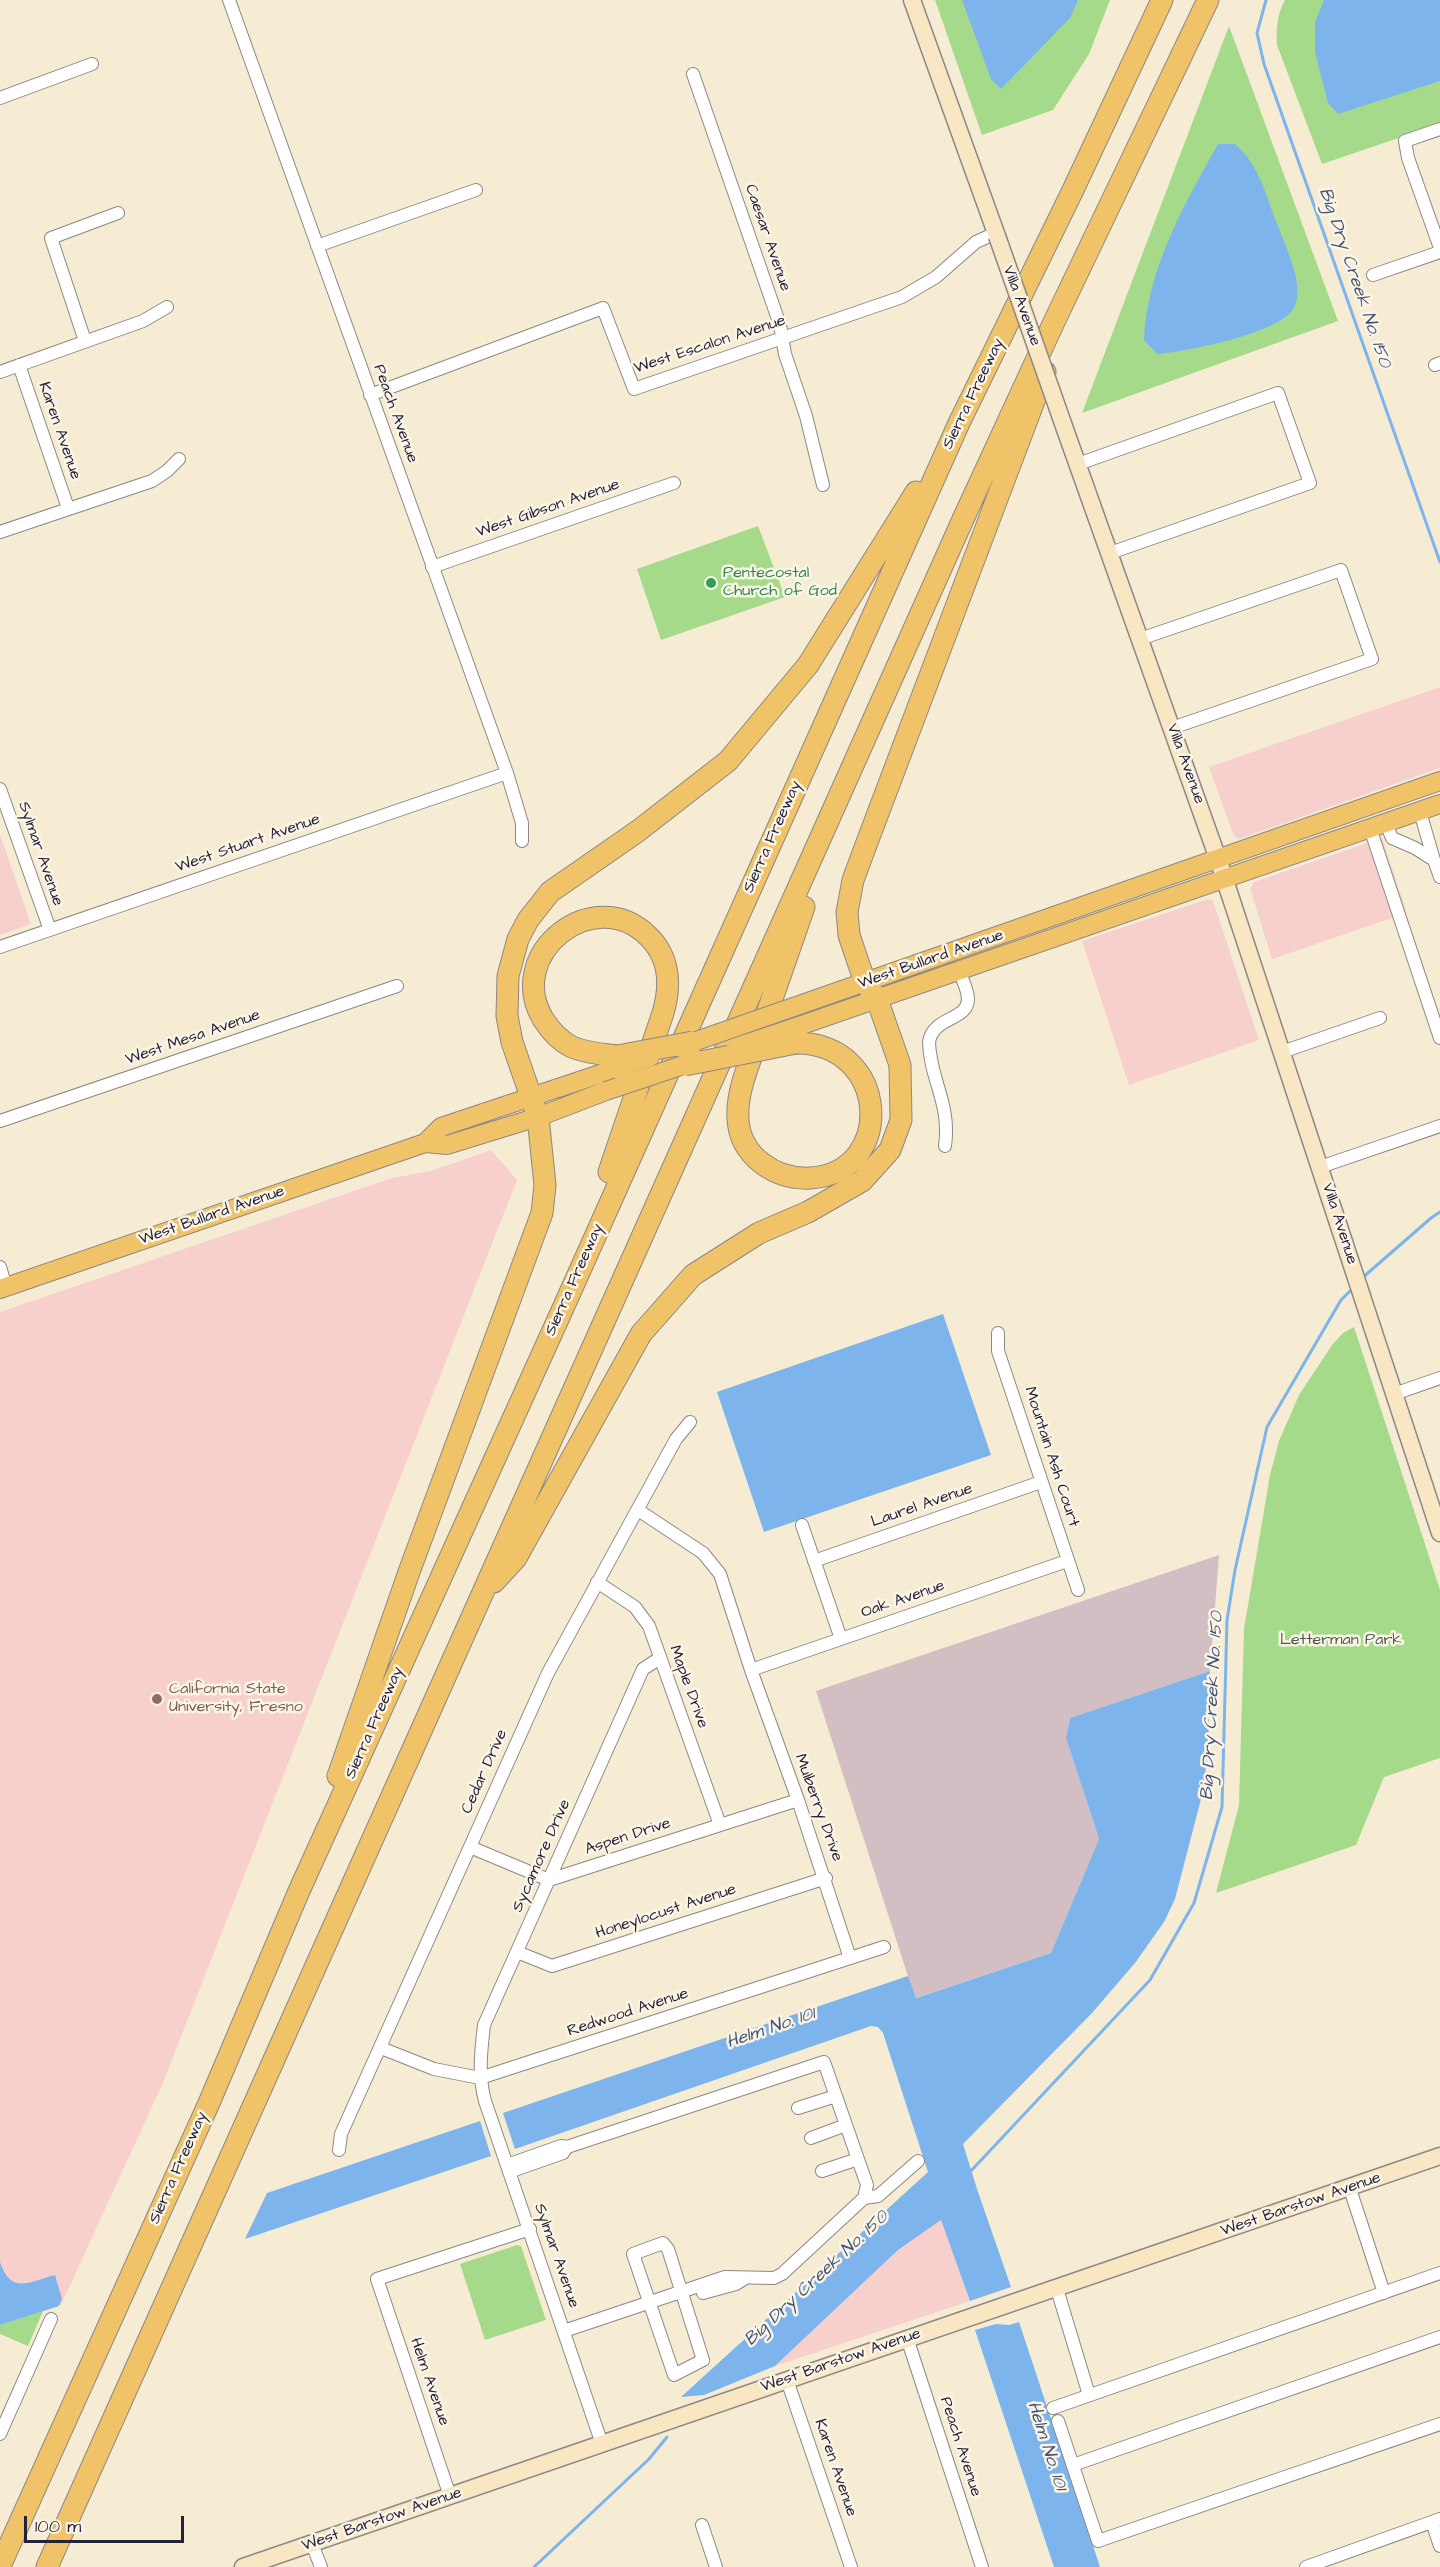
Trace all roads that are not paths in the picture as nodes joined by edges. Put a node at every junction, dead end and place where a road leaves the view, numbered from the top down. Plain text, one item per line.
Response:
1 (229, 0) edge
2 (912, 0) edge
3 (1162, 0) edge
4 (1208, 0) edge
5 (92, 64) dead end
6 (693, 74) dead end
7 (0, 98) edge
8 (1440, 129) edge
9 (476, 190) dead end
10 (118, 213) dead end
11 (1104, 218) junction
12 (996, 234) junction
13 (317, 246) junction
14 (1440, 250) edge
15 (1372, 275) dead end
16 (167, 308) dead end
17 (783, 339) junction
18 (85, 341) junction
19 (19, 365) junction
20 (0, 372) edge
21 (370, 395) junction
22 (959, 423) junction
23 (179, 459) dead end
24 (1078, 464) junction
25 (674, 483) dead end
26 (823, 485) dead end
27 (68, 508) junction
28 (0, 532) edge
29 (1110, 553) junction
30 (432, 567) junction
31 (1140, 639) junction
32 (1172, 728) junction
33 (507, 773) junction
34 (1440, 781) edge
35 (848, 782) junction
36 (0, 789) edge
37 (1440, 804) edge
38 (1420, 812) junction
39 (1378, 826) junction
40 (522, 841) dead end
41 (1218, 859) junction
42 (1438, 869) edge
43 (1225, 878) junction
44 (1050, 918) junction
45 (50, 930) junction
46 (0, 947) edge
47 (960, 972) junction
48 (397, 986) dead end
49 (871, 991) junction
50 (1380, 1018) dead end
51 (796, 1035) junction
52 (1440, 1038) edge
53 (693, 1042) joint
54 (1282, 1052) junction
55 (616, 1062) junction
56 (685, 1065) joint
57 (534, 1107) junction
58 (0, 1121) edge
59 (1440, 1126) edge
60 (945, 1146) dead end
61 (1320, 1167) junction
62 (0, 1267) edge
63 (3, 1288) edge
64 (564, 1306) junction
65 (998, 1333) dead end
66 (1440, 1378) edge
67 (1394, 1394) junction
68 (690, 1422) dead end
69 (1041, 1482) junction
70 (638, 1510) junction
71 (802, 1525) dead end
72 (1440, 1533) edge
73 (814, 1561) junction
74 (1067, 1561) junction
75 (597, 1582) junction
76 (1078, 1590) dead end
77 (481, 1596) junction
78 (841, 1639) junction
79 (660, 1658) junction
80 (751, 1670) junction
81 (798, 1800) junction
82 (720, 1825) junction
83 (470, 1847) junction
84 (826, 1878) junction
85 (549, 1880) junction
86 (299, 1891) junction
87 (884, 1947) dead end
88 (517, 1952) junction
89 (850, 1958) junction
90 (381, 2048) junction
91 (480, 2078) junction
92 (836, 2096) junction
93 (798, 2108) dead end
94 (846, 2125) junction
95 (811, 2138) dead end
96 (339, 2150) dead end
97 (1440, 2157) edge
98 (858, 2159) junction
99 (918, 2161) dead end
100 (508, 2168) junction
101 (822, 2171) dead end
102 (1350, 2189) junction
103 (864, 2198) junction
104 (530, 2229) junction
105 (1440, 2273) edge
106 (1057, 2289) junction
107 (1384, 2293) junction
108 (683, 2296) junction
109 (651, 2306) junction
110 (51, 2319) dead end
111 (565, 2335) junction
112 (1440, 2337) edge
113 (907, 2338) junction
114 (787, 2380) junction
115 (1089, 2395) junction
116 (1053, 2408) dead end
117 (1058, 2421) dead end
118 (1440, 2424) edge
119 (2, 2425) edge
120 (602, 2444) junction
121 (1073, 2465) junction
122 (450, 2496) junction
123 (1436, 2521) edge
124 (702, 2525) dead end
125 (312, 2544) junction
126 (1440, 2546) edge
127 (0, 2566) edge
128 (47, 2567) edge
129 (243, 2567) edge
130 (321, 2567) edge
131 (716, 2567) edge
132 (851, 2567) edge
133 (982, 2567) edge
134 (1306, 2567) edge

1 - 13 street, Peach Avenue
2 - 12 main road, Villa Avenue
3 - 22 highway, Sierra Freeway
4 - 11 highway
5 - 7 street
6 - 17 street, Caesar Avenue
8 - 14 street
9 - 13 street
10 - 18 street
11 - 35 highway
11 - 49 highway
12 - 17 street, West Escalon Avenue
12 - 24 main road, Villa Avenue, bridge
13 - 21 street, Peach Avenue
14 - 15 street
16 - 18 street
17 - 21 street, West Escalon Avenue
17 - 26 street, Caesar Avenue
18 - 19 street
19 - 20 street
19 - 27 street, Karen Avenue
21 - 30 street, Peach Avenue
22 - 57 highway
22 - 64 highway, Sierra Freeway
23 - 27 street
24 - 29 main road, Villa Avenue
24 - 29 street
25 - 30 street, West Gibson Avenue
27 - 28 street
29 - 31 main road, Villa Avenue
30 - 33 street, Peach Avenue
31 - 32 main road, Villa Avenue
31 - 32 street
32 - 41 main road, Villa Avenue
33 - 40 street, Peach Avenue
33 - 45 street, West Stuart Avenue
34 - 41 main road, West Bullard Avenue
35 - 51 highway
35 - 77 highway
36 - 45 street, Sylmar Avenue
37 - 38 main road, West Bullard Avenue
38 - 39 main road, West Bullard Avenue
38 - 42 street
39 - 42 street
39 - 43 main road, West Bullard Avenue
39 - 52 street
41 - 43 main road, Villa Avenue
41 - 44 main road, West Bullard Avenue
43 - 47 main road, West Bullard Avenue
43 - 54 main road, Villa Avenue
44 - 47 main road
44 - 49 main road, West Bullard Avenue
45 - 46 street, West Stuart Avenue
47 - 49 main road, West Bullard Avenue
47 - 60 street
48 - 58 street, West Mesa Avenue
49 - 51 main road, West Bullard Avenue
49 - 53 main road, West Bullard Avenue, bridge
49 - 77 highway
50 - 54 street
51 - 56 highway, bridge
53 - 55 highway, bridge
54 - 61 main road, Villa Avenue
55 - 57 main road, West Bullard Avenue
55 - 64 highway
56 - 57 main road, West Bullard Avenue, bridge
57 - 63 main road, West Bullard Avenue
57 - 86 highway
59 - 61 street
61 - 67 main road, Villa Avenue
62 - 63 street
64 - 86 highway, Sierra Freeway
65 - 69 street, Mountain Ash Court
66 - 67 street
67 - 72 main road, Villa Avenue
68 - 70 street, Cedar Drive
69 - 73 street, Laurel Avenue
69 - 74 street, Mountain Ash Court
70 - 75 street, Cedar Drive
70 - 80 street, Mulberry Drive
71 - 73 street
73 - 78 street
74 - 76 street, Mountain Ash Court
74 - 78 street, Oak Avenue
75 - 79 street, Maple Drive
75 - 83 street, Cedar Drive
77 - 128 highway
78 - 80 street, Oak Avenue
79 - 82 street, Maple Drive
79 - 85 street, Sycamore Drive
80 - 81 street, Mulberry Drive
81 - 82 street, Aspen Drive
81 - 84 street, Mulberry Drive
82 - 85 street, Aspen Drive
83 - 85 street
83 - 90 street, Cedar Drive
84 - 88 street, Honeylocust Avenue
84 - 89 street, Mulberry Drive
85 - 88 street, Sycamore Drive
86 - 127 highway, Sierra Freeway
87 - 89 street, Redwood Avenue
88 - 91 street, Sycamore Drive
89 - 91 street, Redwood Avenue
90 - 91 street, Redwood Avenue
90 - 96 street, Cedar Drive
91 - 100 street, Sylmar Avenue
92 - 93 street
92 - 94 street
92 - 100 street
94 - 95 street
94 - 98 street
97 - 102 main road, West Barstow Avenue
98 - 101 street
98 - 103 street
99 - 103 street
100 - 104 street, Sylmar Avenue
102 - 106 main road, West Barstow Avenue
102 - 107 street
103 - 108 street
104 - 111 street, Sylmar Avenue
104 - 122 street, Helm Avenue
105 - 107 street
106 - 113 main road, West Barstow Avenue
106 - 115 street
107 - 115 street
108 - 109 street
108 - 109 street
108 - 109 street
109 - 111 street
110 - 119 street
111 - 120 street, Sylmar Avenue
112 - 121 street
113 - 114 main road, West Barstow Avenue
113 - 133 street, Peach Avenue
114 - 120 main road, West Barstow Avenue
114 - 132 street, Karen Avenue
115 - 116 street
117 - 121 street
118 - 121 street
120 - 122 main road, West Barstow Avenue
122 - 125 main road, West Barstow Avenue
123 - 126 street
123 - 134 street
124 - 131 street
125 - 129 main road, West Barstow Avenue
125 - 130 street

